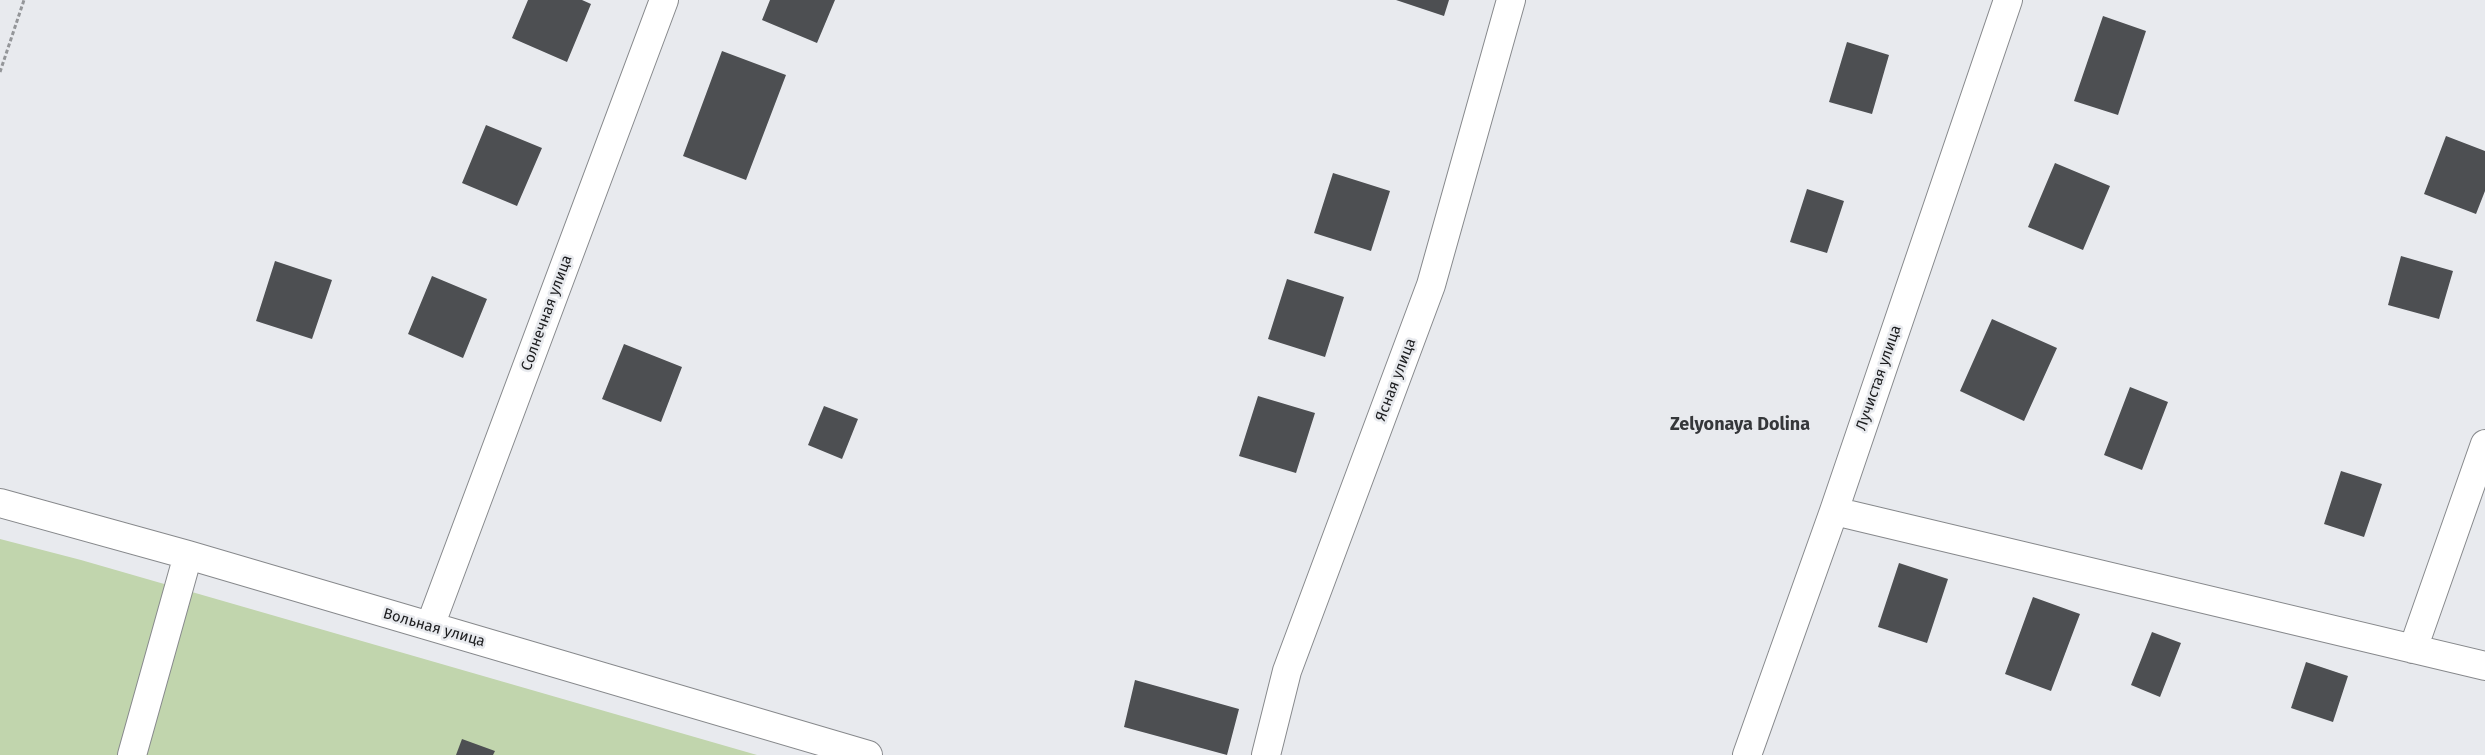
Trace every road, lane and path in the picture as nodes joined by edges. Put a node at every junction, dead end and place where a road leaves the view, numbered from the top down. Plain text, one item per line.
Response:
1 (24, 0) edge
2 (664, 0) edge
3 (1511, 0) edge
4 (2008, 0) edge
5 (0, 72) edge
6 (2485, 444) edge
7 (0, 503) edge
8 (1834, 511) junction
9 (188, 555) junction
10 (430, 626) junction
11 (2413, 649) junction
12 (2485, 666) edge
13 (132, 755) edge
14 (865, 755) edge
15 (1266, 755) edge
16 (1747, 755) edge

1 - 5 path
2 - 10 street, Солнечная улица
3 - 15 street, Ясная улица
4 - 8 street, Лучистая улица
6 - 11 street
7 - 9 street, Вольная улица
8 - 11 street
8 - 16 street, Лучистая улица
9 - 10 street, Вольная улица
9 - 13 street
10 - 14 street, Вольная улица
11 - 12 street

